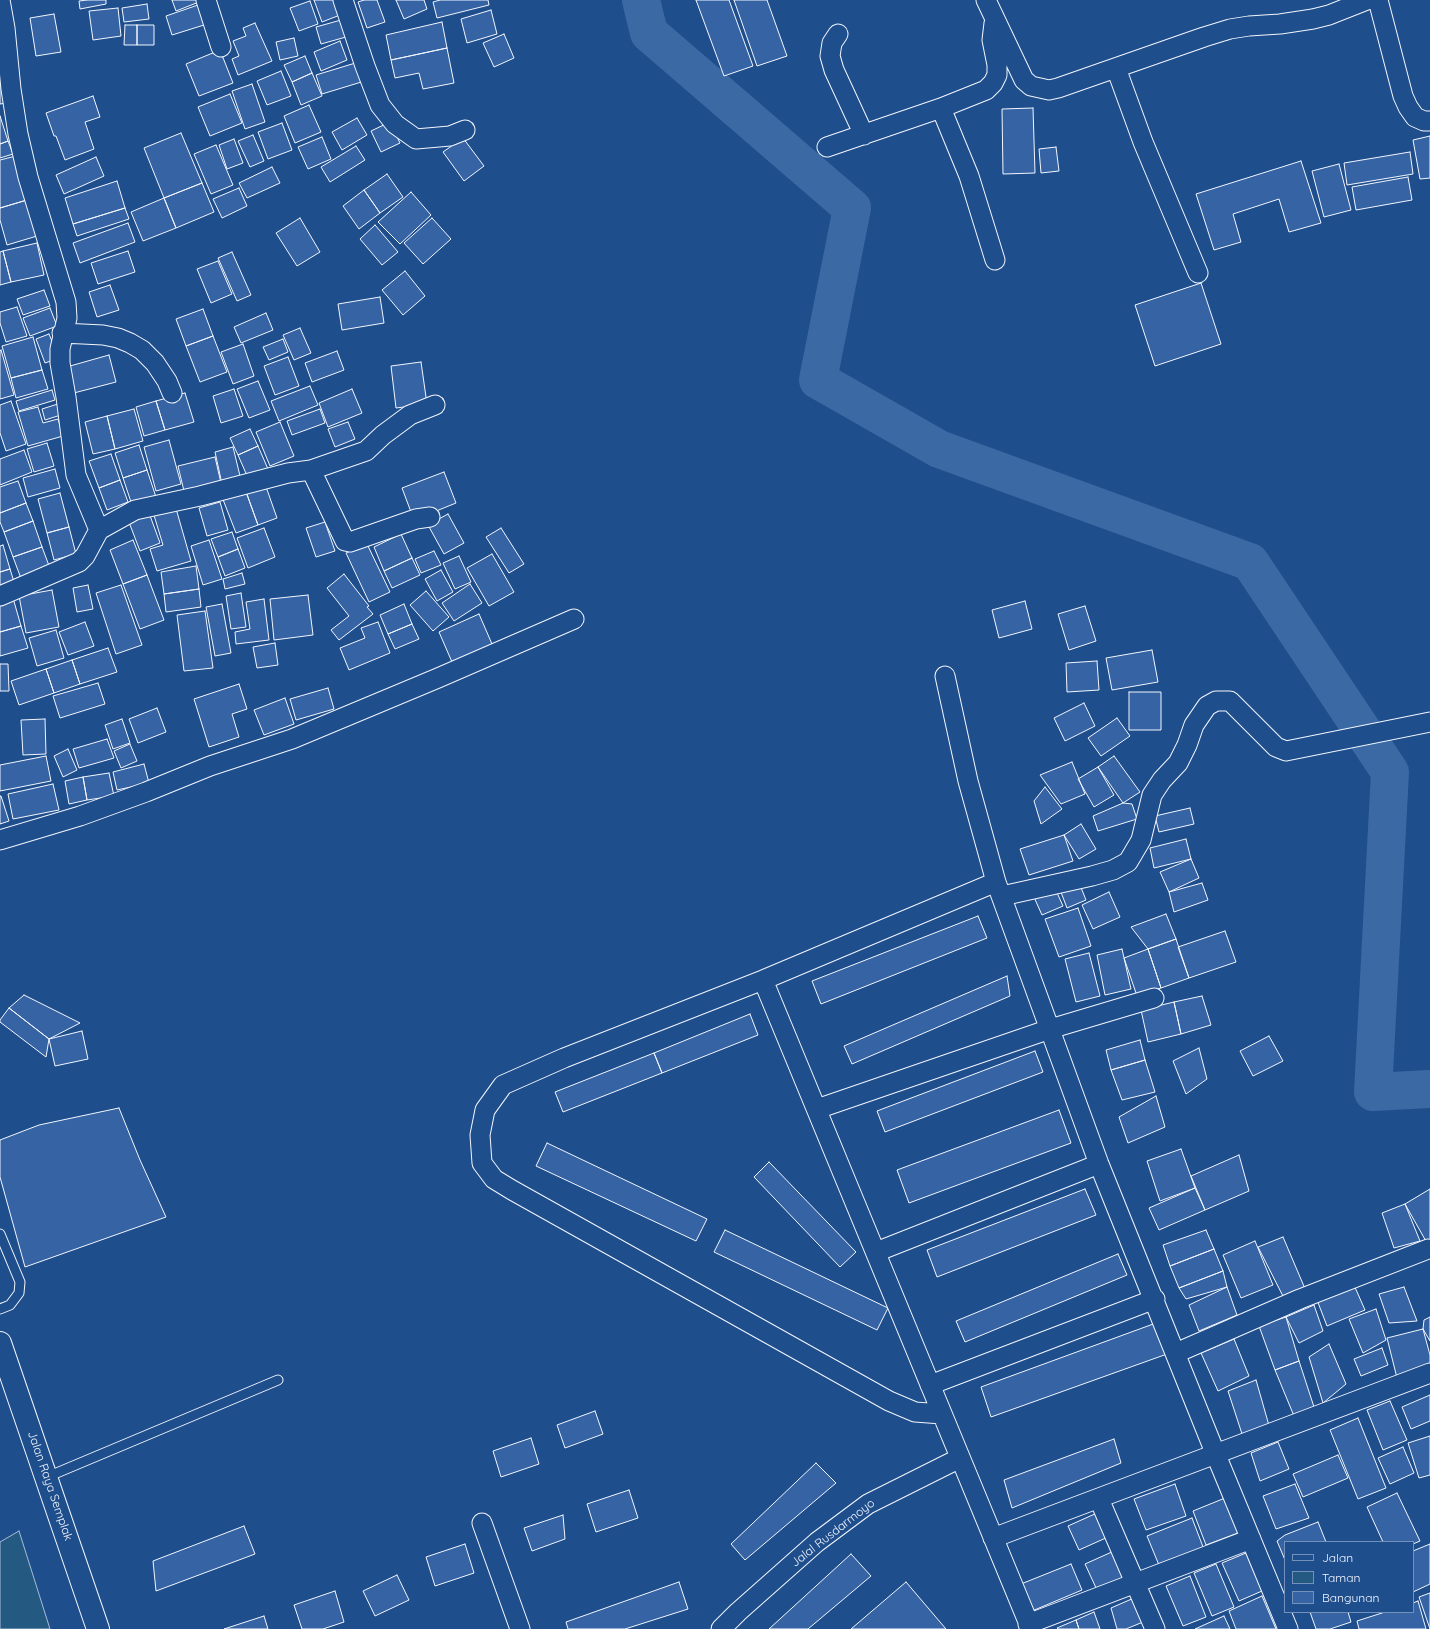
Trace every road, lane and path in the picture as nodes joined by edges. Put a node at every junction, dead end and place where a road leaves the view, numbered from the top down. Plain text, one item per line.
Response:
1 (0, 0) edge
2 (206, 0) edge
3 (343, 0) edge
4 (986, 0) edge
5 (1367, 0) edge
6 (1378, 0) edge
7 (994, 19) junction
8 (838, 34) dead end
9 (221, 46) dead end
10 (1116, 68) junction
11 (941, 108) junction
12 (1430, 122) edge
13 (465, 130) dead end
14 (864, 135) junction
15 (827, 147) dead end
16 (995, 260) dead end
17 (1198, 273) dead end
18 (62, 333) junction
19 (172, 393) dead end
20 (435, 405) dead end
21 (311, 470) junction
22 (430, 517) dead end
23 (99, 530) junction
24 (0, 596) edge
25 (574, 619) dead end
26 (945, 676) dead end
27 (1430, 722) edge
28 (0, 840) edge
29 (999, 889) junction
30 (763, 980) junction
31 (1154, 998) dead end
32 (1050, 1029) junction
33 (817, 1110) junction
34 (1099, 1164) junction
35 (0, 1234) edge
36 (1428, 1249) dead end
37 (876, 1252) junction
38 (1154, 1299) junction
39 (0, 1309) edge
40 (0, 1343) edge
41 (1176, 1353) junction
42 (1430, 1374) edge
43 (278, 1380) dead end
44 (930, 1385) junction
45 (942, 1414) junction
46 (1216, 1455) junction
47 (960, 1458) junction
48 (47, 1477) junction
49 (1098, 1499) junction
50 (482, 1523) dead end
51 (993, 1538) junction
52 (1251, 1539) junction
53 (1135, 1584) junction
54 (1030, 1626) edge
55 (98, 1629) edge
56 (520, 1629) edge
57 (721, 1629) edge
58 (1155, 1629) edge
59 (1288, 1629) edge

1 - 18 street
2 - 9 street
3 - 13 street
4 - 7 street
5 - 10 street
6 - 12 street
7 - 10 street
7 - 11 street
8 - 14 street
10 - 17 street
11 - 14 street
11 - 16 street
14 - 15 street
18 - 19 street
18 - 23 street
20 - 21 street
21 - 22 street
21 - 23 street
23 - 24 street
25 - 28 street
26 - 29 street
27 - 29 street
29 - 30 street
29 - 32 street
30 - 33 street
30 - 45 street
31 - 32 street
32 - 33 street
32 - 34 street
33 - 37 street
34 - 37 street
34 - 38 street
35 - 39 lane
36 - 41 street
37 - 44 street
38 - 41 street
38 - 44 street
40 - 48 main road, Jalan Raya Semplak
41 - 46 street
42 - 46 street
43 - 48 lane
44 - 45 street
45 - 47 street
46 - 49 street
46 - 52 street
47 - 51 street
47 - 57 street, Jalal Rusdarmoyo
48 - 55 main road, Jalan Raya Semplak
49 - 51 street
49 - 53 street
50 - 56 street
51 - 54 street
52 - 53 street
52 - 59 street
53 - 54 street
53 - 58 street

